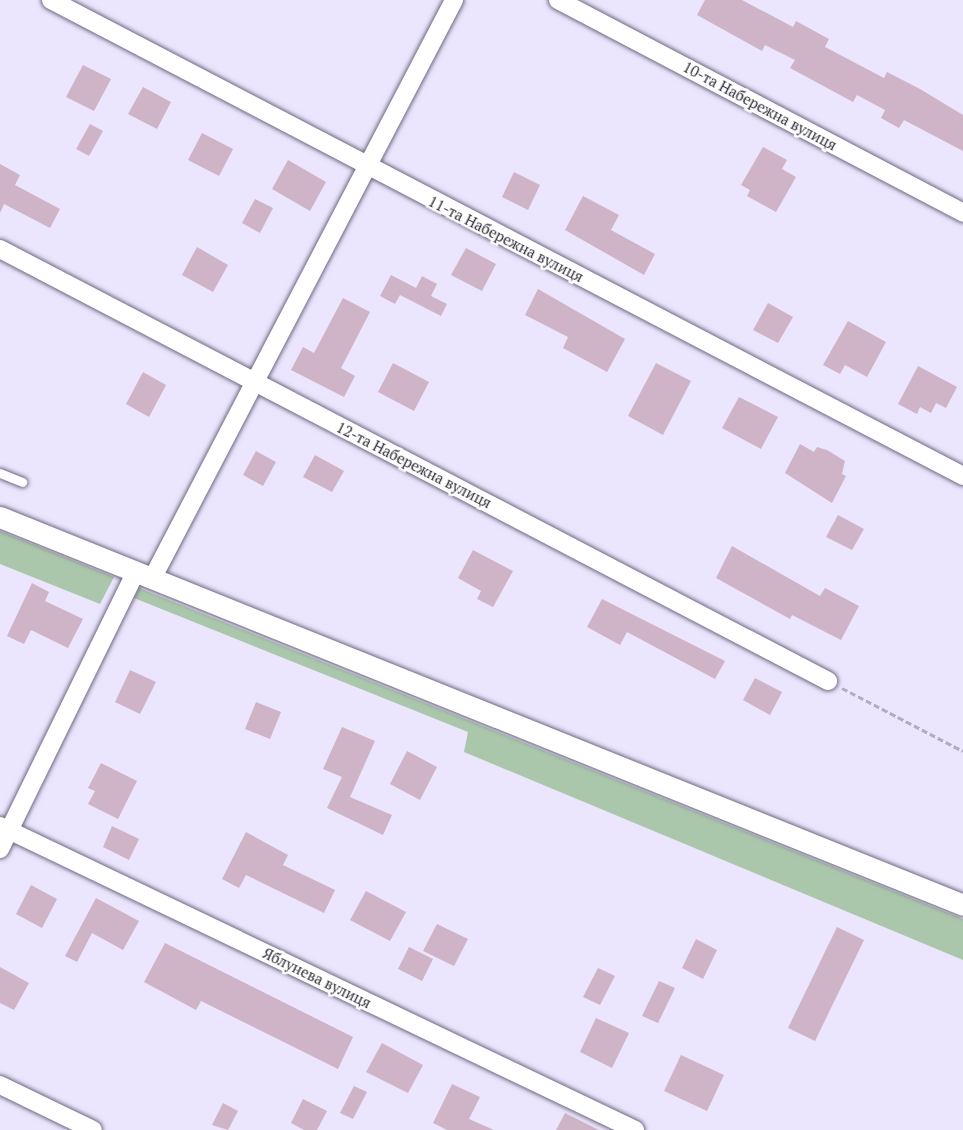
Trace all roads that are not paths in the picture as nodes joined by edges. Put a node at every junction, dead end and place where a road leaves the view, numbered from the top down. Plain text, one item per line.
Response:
1 (51, 0) edge
2 (454, 0) edge
3 (558, 0) edge
4 (367, 166) junction
5 (963, 213) edge
6 (0, 249) edge
7 (253, 382) junction
8 (0, 473) edge
9 (963, 476) edge
10 (22, 482) dead end
11 (0, 517) edge
12 (144, 576) junction
13 (828, 681) road end
14 (5, 828) edge
15 (0, 849) edge
16 (963, 905) edge
17 (0, 1085) edge
18 (93, 1130) edge
19 (635, 1130) edge

1 - 4 street, 11-та Набережна вулиця
2 - 4 street
3 - 5 street, 10-та Набережна вулиця
4 - 7 street
4 - 9 street, 11-та Набережна вулиця
6 - 7 street, 12-та Набережна вулиця
7 - 12 street
7 - 13 street, 12-та Набережна вулиця
8 - 10 lane
11 - 12 street
12 - 14 street
12 - 16 street
14 - 15 street
14 - 19 street, Яблунева вулиця
17 - 18 street

